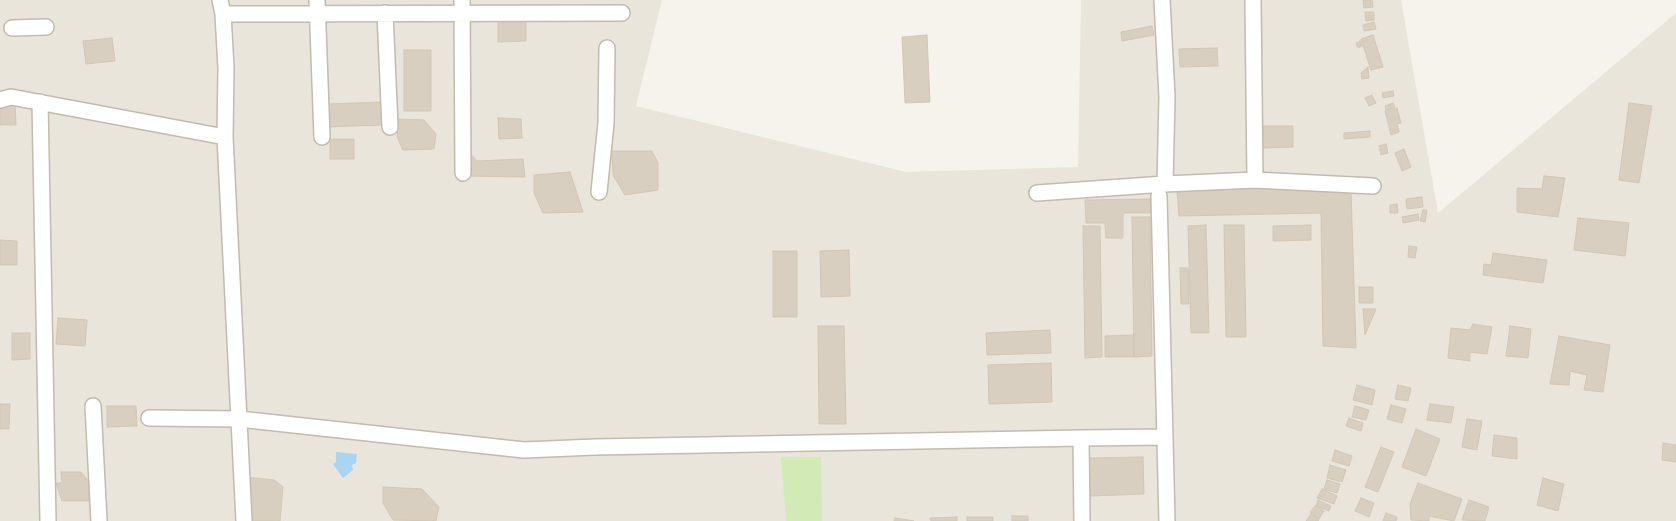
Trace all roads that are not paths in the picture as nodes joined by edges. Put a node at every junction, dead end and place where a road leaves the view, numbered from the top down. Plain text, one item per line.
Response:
1 (1162, 0) edge
2 (1253, 0) edge
3 (536, 6) edge
4 (222, 7) edge
5 (318, 7) edge
6 (462, 7) edge
7 (614, 8) edge
8 (385, 13) junction
9 (46, 27) dead end
10 (12, 28) dead end
11 (607, 48) dead end
12 (0, 100) edge
13 (40, 102) junction
14 (390, 127) dead end
15 (225, 137) junction
16 (322, 138) dead end
17 (463, 173) dead end
18 (1255, 180) junction
19 (1373, 186) dead end
20 (1162, 190) junction
21 (599, 192) dead end
22 (1038, 193) dead end
23 (94, 406) dead end
24 (148, 418) dead end
25 (239, 419) junction
26 (1165, 437) junction
27 (1081, 438) junction
28 (48, 521) edge
29 (98, 521) edge
30 (244, 521) edge
31 (1082, 521) edge
32 (1167, 521) edge

1 - 20 street
2 - 18 street
3 - 6 street
3 - 7 street
4 - 5 street
4 - 15 street
5 - 8 street
5 - 16 street
6 - 8 street
6 - 17 street
8 - 14 street
9 - 10 street
11 - 21 street
12 - 13 street
13 - 15 street
13 - 28 street
15 - 25 street
18 - 19 street
18 - 20 street
20 - 22 street
20 - 26 street
23 - 29 street
24 - 25 street
25 - 27 street
25 - 30 street
26 - 27 street
26 - 32 street
27 - 31 street

